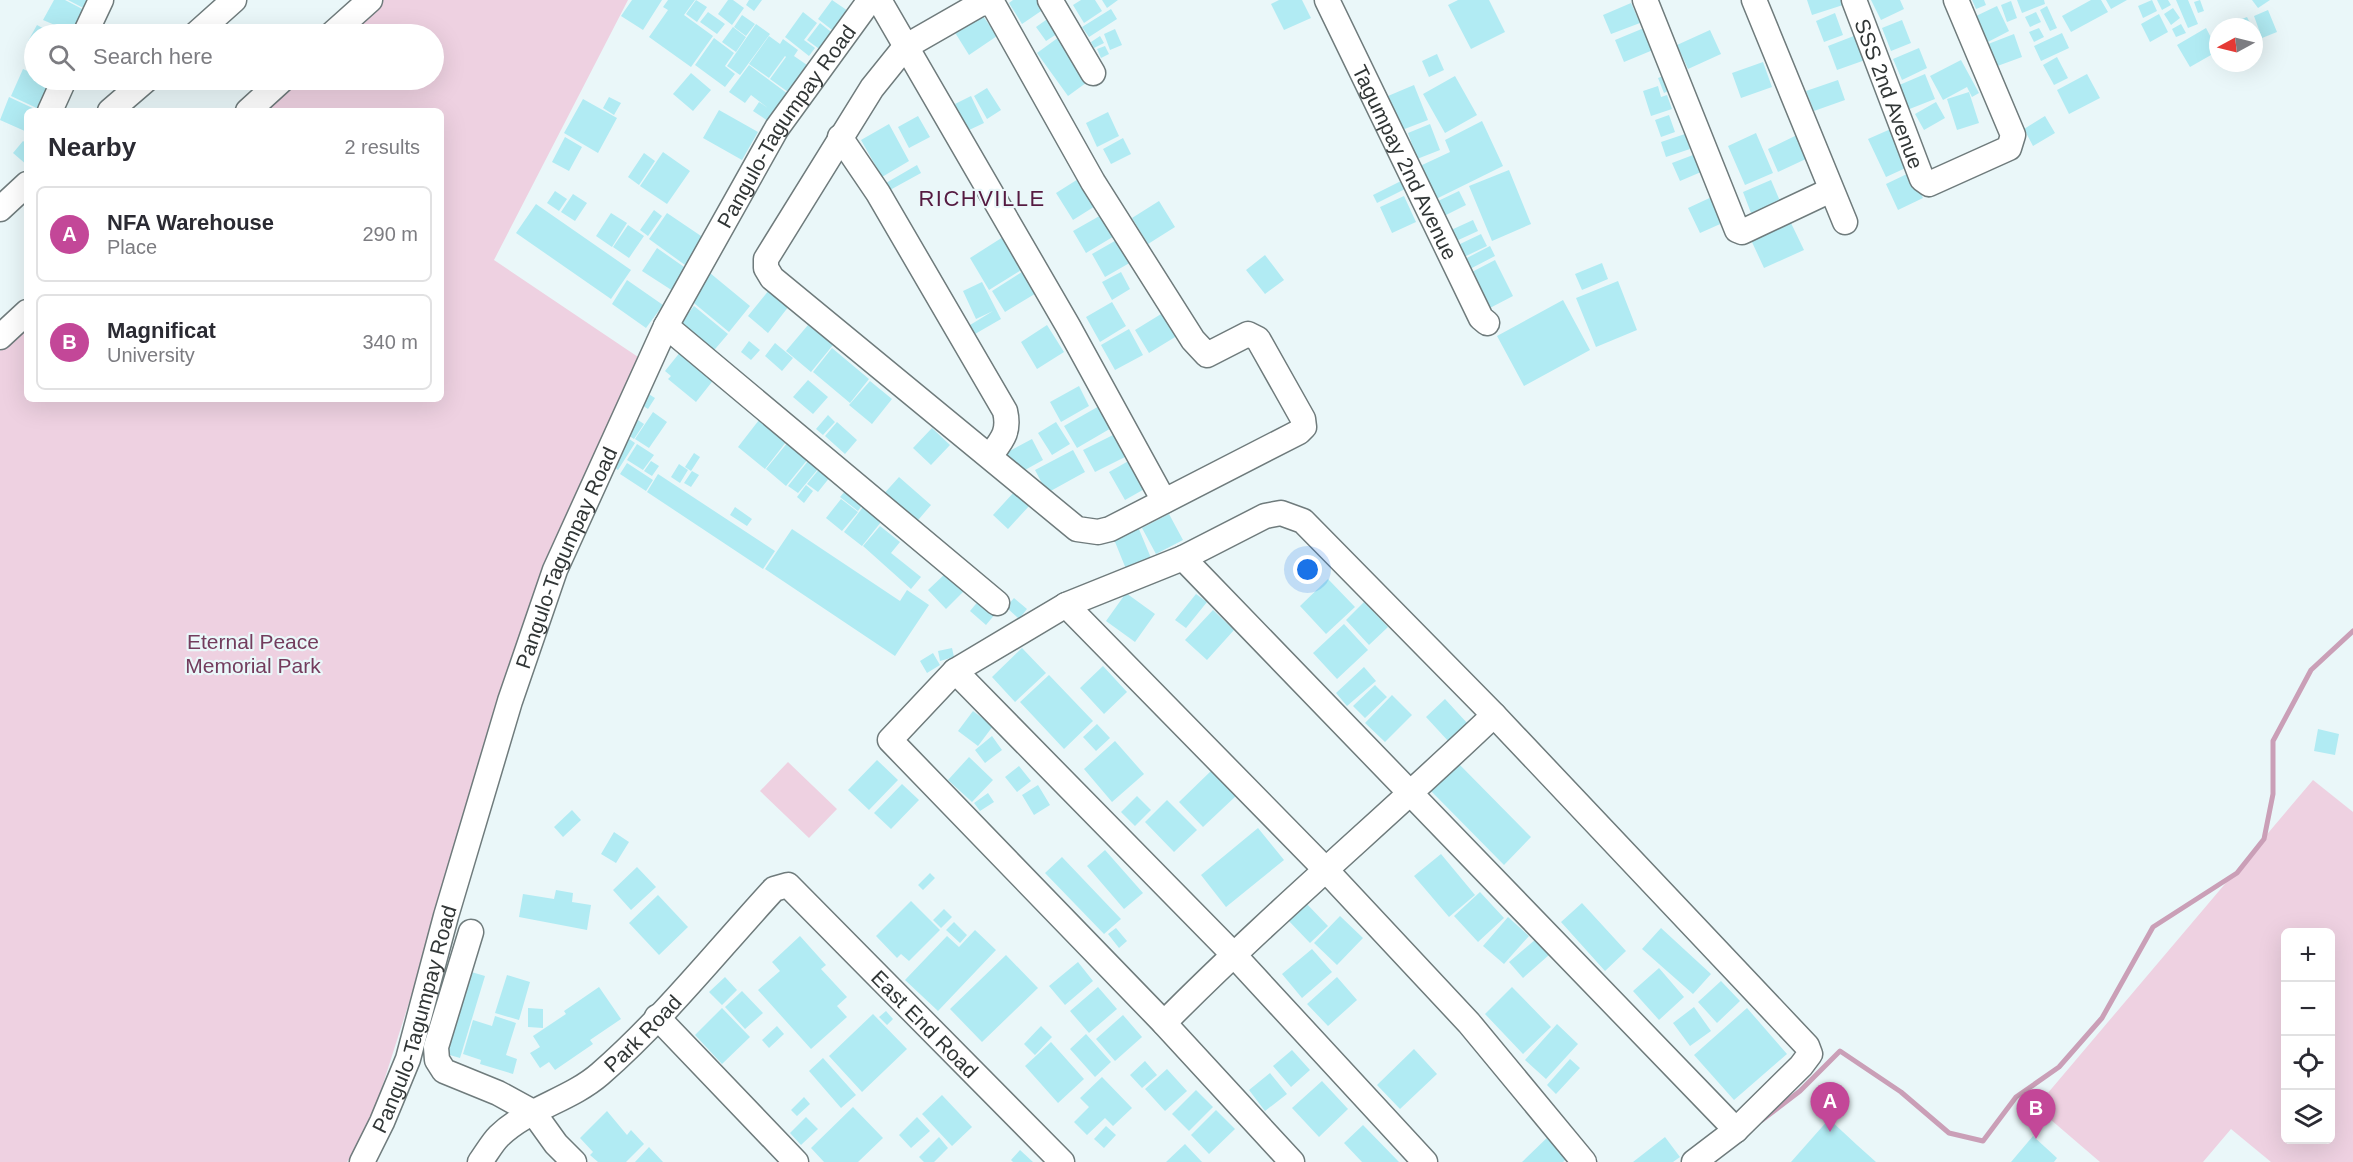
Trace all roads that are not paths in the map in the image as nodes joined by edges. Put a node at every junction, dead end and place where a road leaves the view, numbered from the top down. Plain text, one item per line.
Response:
1 (101, 0) edge
2 (370, 0) edge
3 (870, 0) edge
4 (879, 0) edge
5 (1050, 0) edge
6 (1327, 0) edge
7 (1646, 0) edge
8 (1754, 0) edge
9 (1854, 0) edge
10 (1956, 0) edge
11 (231, 1) edge
12 (90, 24) edge
13 (207, 24) edge
14 (343, 24) edge
15 (905, 47) junction
16 (1093, 73) dead end
17 (59, 90) edge
18 (134, 90) edge
19 (271, 90) edge
20 (51, 108) edge
21 (113, 108) edge
22 (251, 108) edge
23 (840, 137) junction
24 (24, 187) edge
25 (1831, 190) junction
26 (0, 209) edge
27 (1845, 222) dead end
28 (24, 315) edge
29 (1487, 323) dead end
30 (666, 326) junction
31 (0, 337) edge
32 (990, 456) junction
33 (1164, 501) junction
34 (1183, 558) junction
35 (997, 603) dead end
36 (1066, 605) junction
37 (955, 671) junction
38 (1494, 715) junction
39 (1412, 793) junction
40 (1325, 869) junction
41 (788, 885) joint
42 (471, 932) dead end
43 (1233, 954) junction
44 (657, 1017) junction
45 (1164, 1023) junction
46 (532, 1112) junction
47 (1736, 1130) junction
48 (362, 1162) edge
49 (480, 1162) edge
50 (574, 1162) edge
51 (796, 1162) edge
52 (1062, 1162) edge
53 (1292, 1162) edge
54 (1425, 1162) edge
55 (1584, 1162) edge
56 (1694, 1162) edge

1 - 12 street
2 - 14 street
3 - 30 street, Pangulo-Tagumpay Road
4 - 15 street
5 - 16 street
6 - 29 street, Tagumpay 2nd Avenue
7 - 25 street
8 - 25 street
9 - 10 street, SSS 2nd Avenue
11 - 13 street
15 - 23 street
15 - 33 street
15 - 33 street
17 - 20 street
18 - 21 street
19 - 22 street
23 - 32 street
23 - 32 street
24 - 26 street
25 - 27 street
28 - 31 street
30 - 35 street
30 - 48 street, Pangulo-Tagumpay Road
32 - 33 street
34 - 36 street
34 - 38 street
34 - 39 street
36 - 37 street
36 - 40 street
37 - 43 street
37 - 45 street
38 - 39 street
38 - 47 street
39 - 40 street
39 - 47 street
40 - 43 street
40 - 55 street
41 - 44 street, Park Road
41 - 52 street, East End Road
42 - 46 street
43 - 45 street
43 - 54 street
44 - 46 street, Park Road
44 - 51 street
45 - 53 street
46 - 49 street, Park Road
46 - 50 street
47 - 56 street

